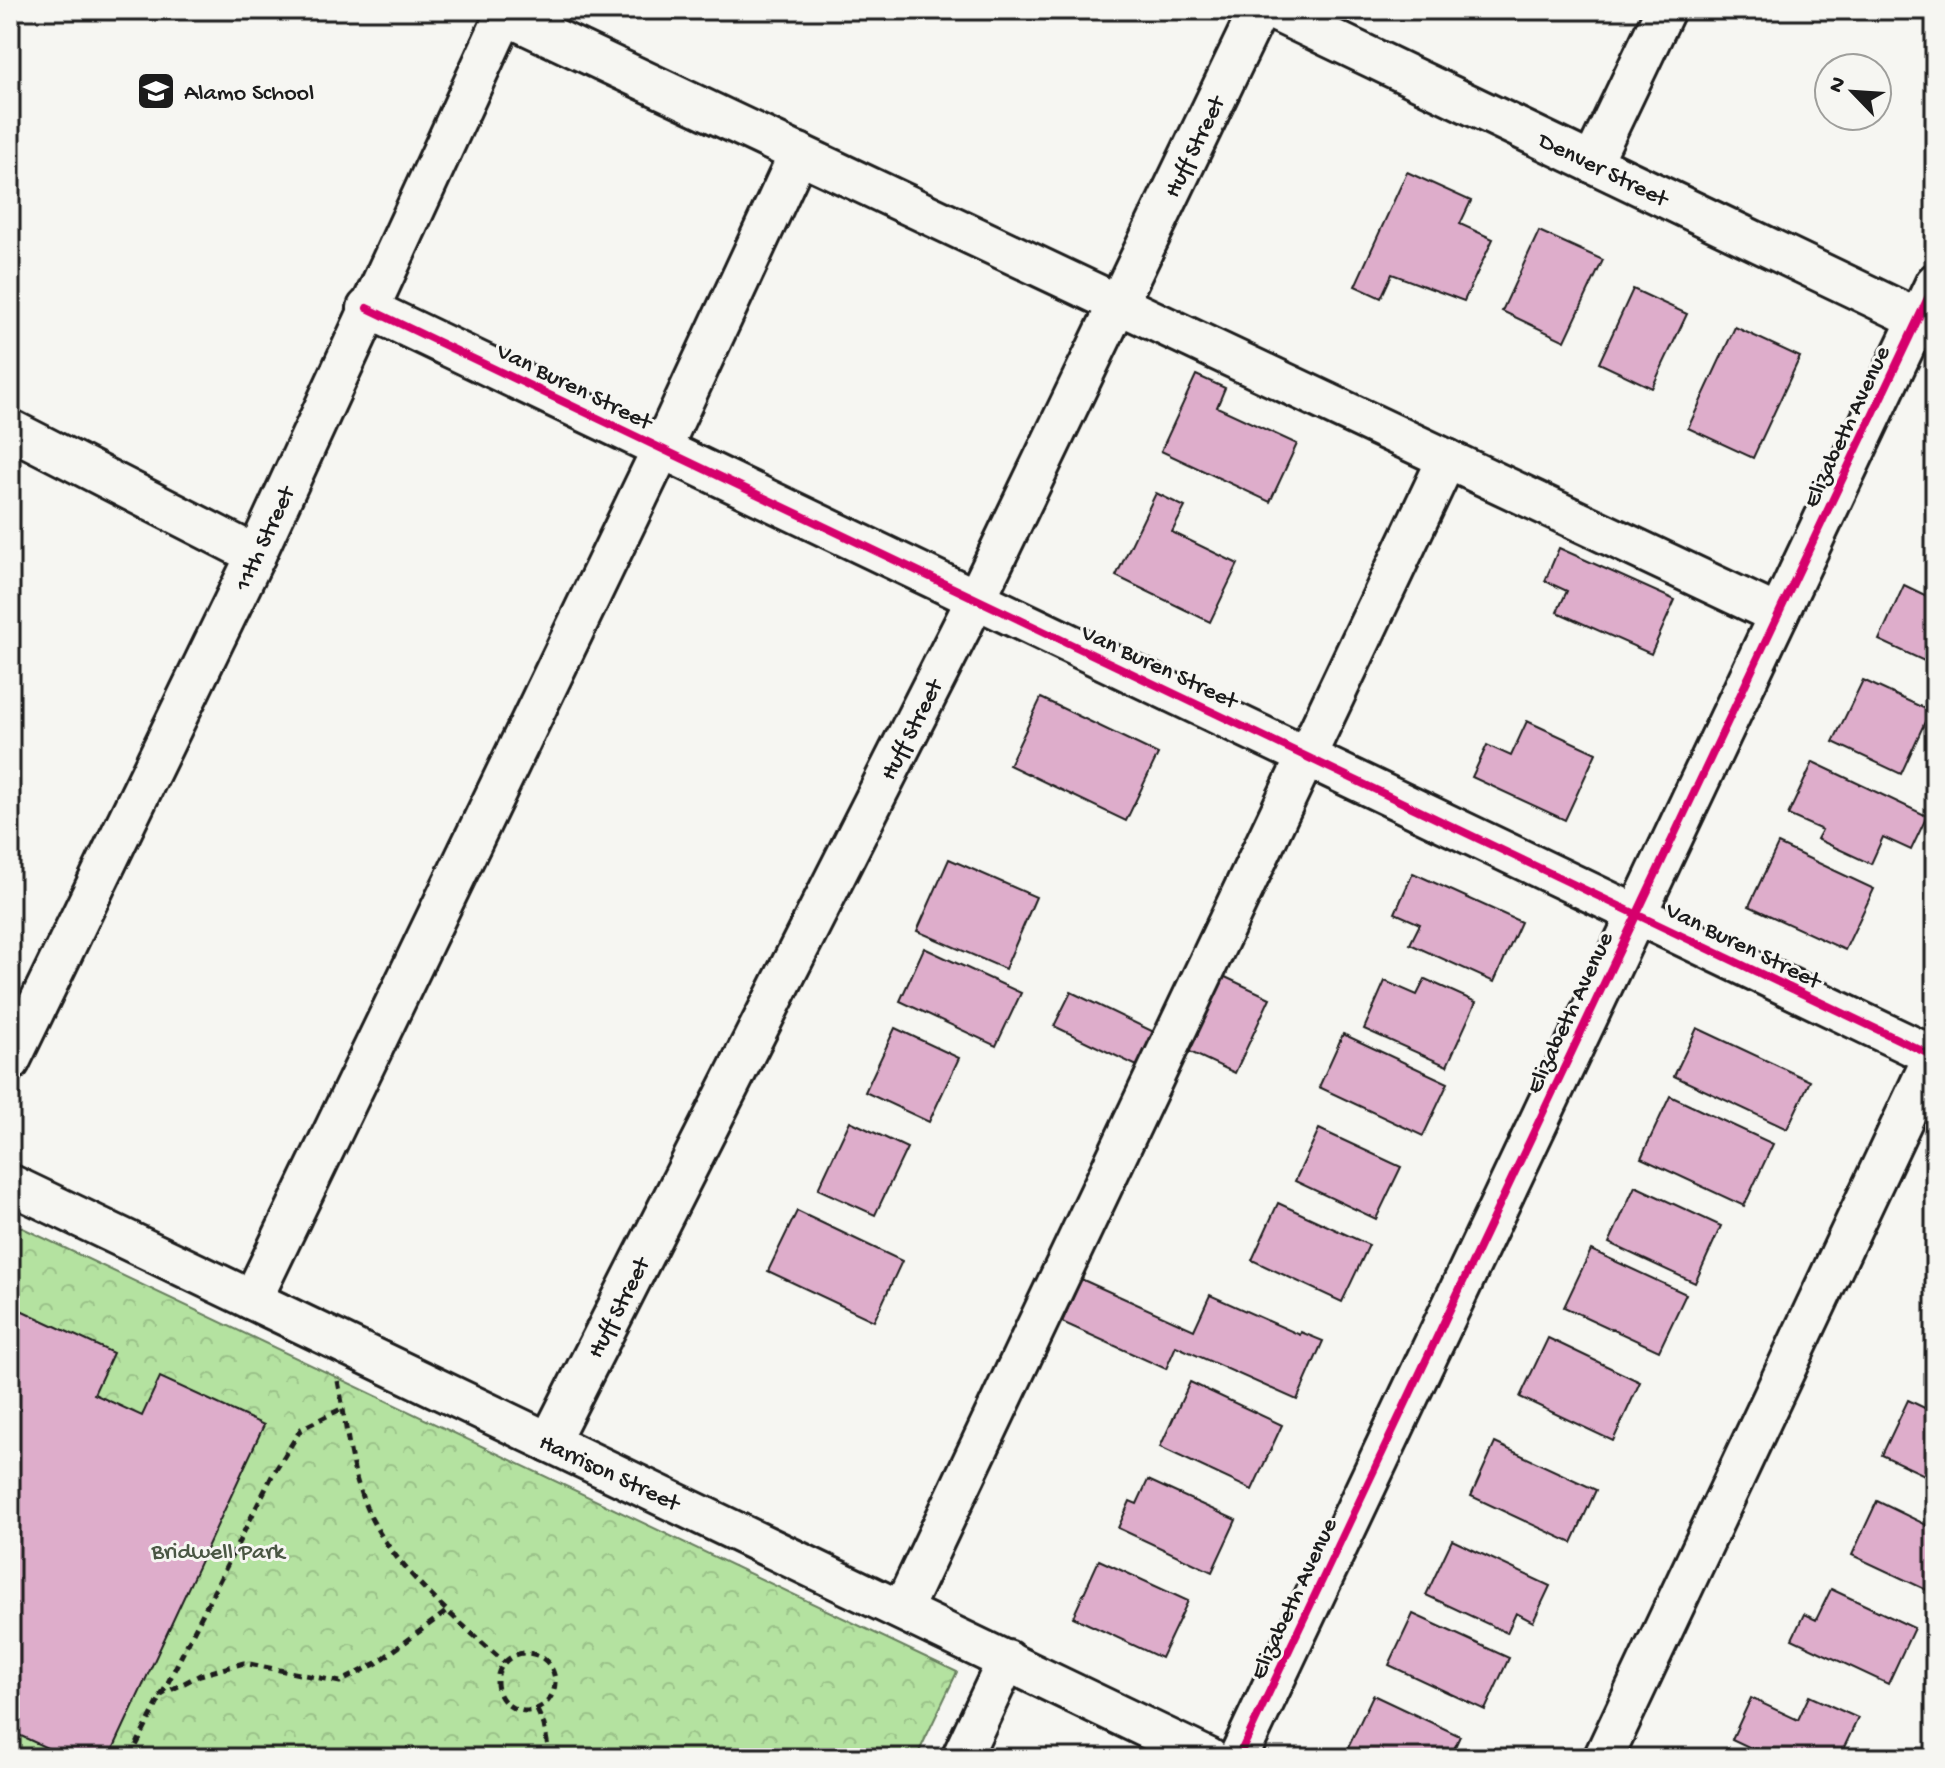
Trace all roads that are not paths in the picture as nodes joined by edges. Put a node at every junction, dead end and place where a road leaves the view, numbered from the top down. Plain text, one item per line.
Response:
1 (1259, 10) edge
2 (1272, 10) edge
3 (1665, 10) edge
4 (506, 12) edge
5 (799, 153) junction
6 (1592, 163) junction
7 (1935, 283) edge
8 (1118, 303) junction
9 (367, 308) junction
10 (1926, 322) edge
11 (10, 429) edge
12 (662, 448) junction
13 (1447, 459) junction
14 (256, 555) junction
15 (976, 599) junction
16 (1778, 615) junction
17 (1308, 758) junction
18 (1637, 915) junction
19 (1934, 1055) edge
20 (10, 1062) edge
21 (10, 1184) edge
22 (252, 1300) junction
23 (549, 1442) junction
24 (902, 1610) junction
25 (1007, 1660) junction
26 (961, 1758) edge
27 (1209, 1758) edge
28 (1238, 1758) edge
29 (1603, 1758) edge

1 - 8 street, Huff Street
2 - 6 street, Denver Street
3 - 6 street
4 - 5 street
4 - 9 street, 11th Street
5 - 8 street
5 - 12 street
6 - 10 street, Denver Street
7 - 10 street, Elizabeth Avenue
8 - 13 street
8 - 15 street, Huff Street
9 - 12 street, Van Buren Street
9 - 14 street, 11th Street
10 - 16 street, Elizabeth Avenue
11 - 14 street
12 - 15 street, Van Buren Street
12 - 22 street
13 - 16 street
13 - 17 street
14 - 20 street, 11th Street
15 - 17 street, Van Buren Street
15 - 23 street, Huff Street
16 - 18 street, Elizabeth Avenue
17 - 18 street, Van Buren Street
17 - 24 street
18 - 19 street, Van Buren Street
18 - 28 street, Elizabeth Avenue
19 - 29 street
21 - 22 street, Harrison Street
22 - 23 street, Harrison Street
23 - 24 street, Harrison Street
24 - 25 street, Harrison Street
25 - 26 street
25 - 27 street, Harrison Street

